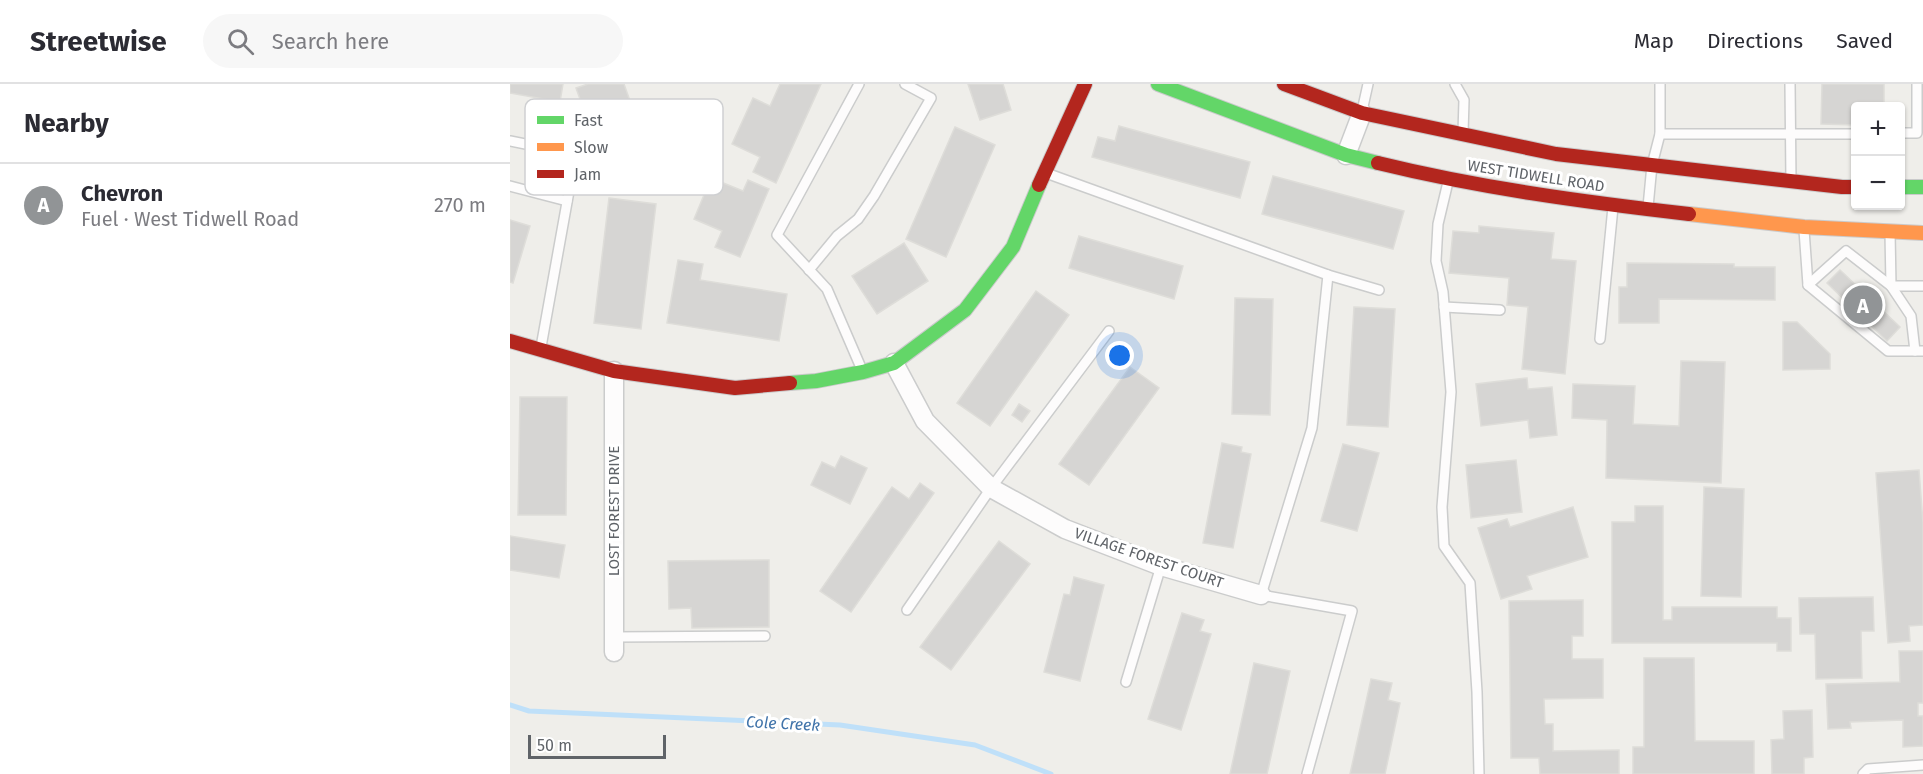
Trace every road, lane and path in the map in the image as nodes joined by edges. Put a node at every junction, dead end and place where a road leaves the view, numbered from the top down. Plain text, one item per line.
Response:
1 (859, 84) edge
2 (905, 84) edge
3 (1085, 84) edge
4 (1158, 84) edge
5 (1284, 84) edge
6 (1368, 84) edge
7 (1455, 84) edge
8 (1660, 84) edge
9 (1790, 84) edge
10 (1917, 84) edge
11 (1362, 113) junction
12 (1905, 133) edge
13 (1660, 134) junction
14 (1851, 134) edge
15 (1790, 135) junction
16 (1463, 136) junction
17 (510, 141) edge
18 (525, 144) edge
19 (1346, 155) junction
20 (1652, 165) junction
21 (1044, 172) junction
22 (1449, 180) junction
23 (1791, 181) junction
24 (510, 186) edge
25 (1851, 187) edge
26 (1905, 187) edge
27 (1923, 187) edge
28 (525, 190) edge
29 (544, 195) edge
30 (568, 195) edge
31 (567, 201) junction
32 (1613, 205) junction
33 (1647, 209) junction
34 (1804, 227) junction
35 (1845, 230) junction
36 (1890, 232) junction
37 (1923, 233) edge
38 (1846, 251) junction
39 (809, 270) junction
40 (1328, 275) junction
41 (1808, 285) junction
42 (1891, 286) junction
43 (1923, 286) edge
44 (1379, 290) dead end
45 (1444, 306) junction
46 (1500, 310) dead end
47 (1109, 331) dead end
48 (1600, 339) dead end
49 (510, 341) edge
50 (541, 350) junction
51 (1919, 351) edge
52 (894, 363) junction
53 (614, 371) junction
54 (863, 372) junction
55 (992, 488) junction
56 (1161, 566) junction
57 (1261, 595) junction
58 (907, 610) dead end
59 (765, 636) dead end
60 (614, 645) joint
61 (1126, 682) dead end
62 (1923, 765) edge
63 (1307, 774) edge
64 (1479, 774) edge
65 (1863, 774) edge

1 - 39 lane
2 - 39 lane
3 - 21 main road
4 - 19 main road, WEST TIDWELL ROAD
5 - 11 main road, WEST TIDWELL ROAD
6 - 11 lane
7 - 16 lane
8 - 13 lane
9 - 15 lane
10 - 12 lane
11 - 16 main road, WEST TIDWELL ROAD
11 - 19 street
13 - 15 lane
13 - 20 lane
14 - 15 lane
15 - 23 lane
16 - 20 main road, WEST TIDWELL ROAD
17 - 18 lane
19 - 22 main road, WEST TIDWELL ROAD
20 - 23 main road, WEST TIDWELL ROAD
20 - 33 lane
21 - 40 lane
21 - 52 main road
22 - 32 main road, WEST TIDWELL ROAD
22 - 45 lane
23 - 25 main road, WEST TIDWELL ROAD
24 - 28 lane
26 - 27 main road
29 - 31 lane
30 - 31 lane
31 - 50 lane
32 - 33 main road, WEST TIDWELL ROAD
32 - 48 lane
33 - 34 main road, WEST TIDWELL ROAD
34 - 35 main road, WEST TIDWELL ROAD
34 - 41 lane
35 - 36 main road, WEST TIDWELL ROAD
35 - 38 lane
36 - 37 main road, WEST TIDWELL ROAD
36 - 42 lane
38 - 41 lane
38 - 42 lane
39 - 54 lane
40 - 44 lane
40 - 57 lane
41 - 51 lane
42 - 43 lane
42 - 51 lane
45 - 46 lane
45 - 64 lane
47 - 55 lane
49 - 50 main road
50 - 53 main road
52 - 54 main road
52 - 55 street, VILLAGE FOREST COURT
53 - 54 main road
53 - 60 street, LOST FOREST DRIVE
55 - 56 street, VILLAGE FOREST COURT
55 - 58 lane
56 - 57 street, VILLAGE FOREST COURT
56 - 61 lane
57 - 63 lane
59 - 60 lane
62 - 65 lane

